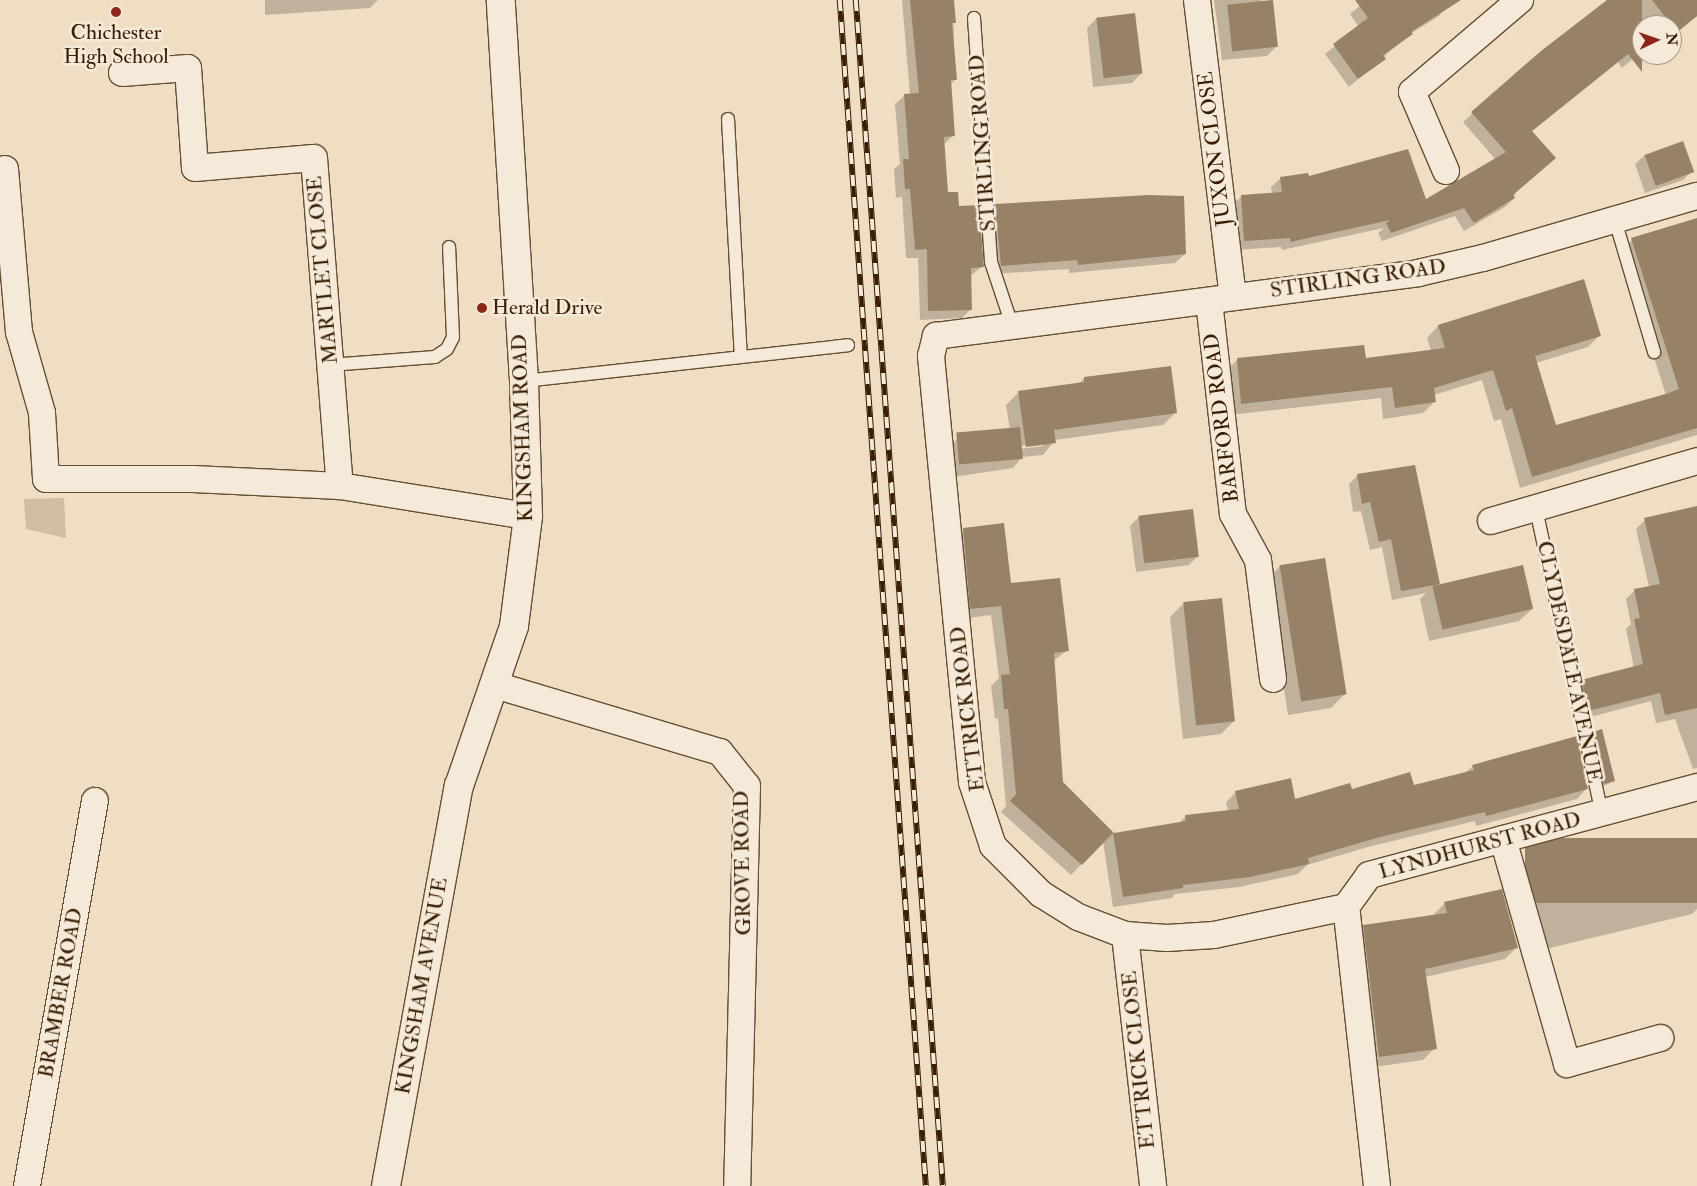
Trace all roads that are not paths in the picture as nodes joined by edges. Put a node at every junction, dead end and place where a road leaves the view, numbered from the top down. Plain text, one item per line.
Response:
1 (501, 0) edge
2 (1197, 0) edge
3 (1520, 0) edge
4 (974, 18) dead end
5 (122, 73) dead end
6 (728, 118) dead end
7 (5, 169) dead end
8 (1446, 171) dead end
9 (1697, 196) edge
10 (1615, 220) junction
11 (449, 247) dead end
12 (1221, 299) junction
13 (1012, 325) junction
14 (936, 336) joint
15 (848, 345) dead end
16 (1654, 352) dead end
17 (741, 356) junction
18 (330, 365) junction
19 (524, 381) junction
20 (1697, 461) edge
21 (340, 486) junction
22 (1536, 509) junction
23 (528, 516) junction
24 (1491, 521) dead end
25 (1273, 679) dead end
26 (495, 685) junction
27 (459, 786) joint
28 (1697, 787) edge
29 (95, 801) dead end
30 (1602, 814) junction
31 (1503, 839) junction
32 (1346, 907) junction
33 (1125, 935) junction
34 (1660, 1038) dead end
35 (27, 1186) edge
36 (386, 1186) edge
37 (737, 1186) edge
38 (1153, 1186) edge
39 (1376, 1186) edge

1 - 19 street, KINGSHAM ROAD
2 - 12 street, JUXON CLOSE
3 - 8 street
4 - 13 lane, STIRLING ROAD
5 - 18 street, MARTLET CLOSE
6 - 17 lane
7 - 21 street
9 - 10 street, STIRLING ROAD
10 - 12 street, STIRLING ROAD
10 - 16 lane
11 - 18 lane
12 - 13 street, STIRLING ROAD
12 - 25 street, BARFORD ROAD
13 - 14 street, STIRLING ROAD
14 - 33 street, ETTRICK ROAD
15 - 17 lane
17 - 19 lane
18 - 21 street, MARTLET CLOSE
19 - 23 street, KINGSHAM ROAD
20 - 22 street
21 - 23 street
22 - 24 street
22 - 30 lane, CLYDESDALE AVENUE
23 - 26 street, KINGSHAM ROAD
26 - 27 street, KINGSHAM ROAD
26 - 37 street, GROVE ROAD
27 - 36 street, KINGSHAM AVENUE
28 - 30 street, LYNDHURST ROAD
29 - 35 street, BRAMBER ROAD
30 - 31 street, LYNDHURST ROAD
31 - 32 street, LYNDHURST ROAD
31 - 34 street
32 - 33 street, ETTRICK ROAD
32 - 39 street
33 - 38 street, ETTRICK CLOSE

